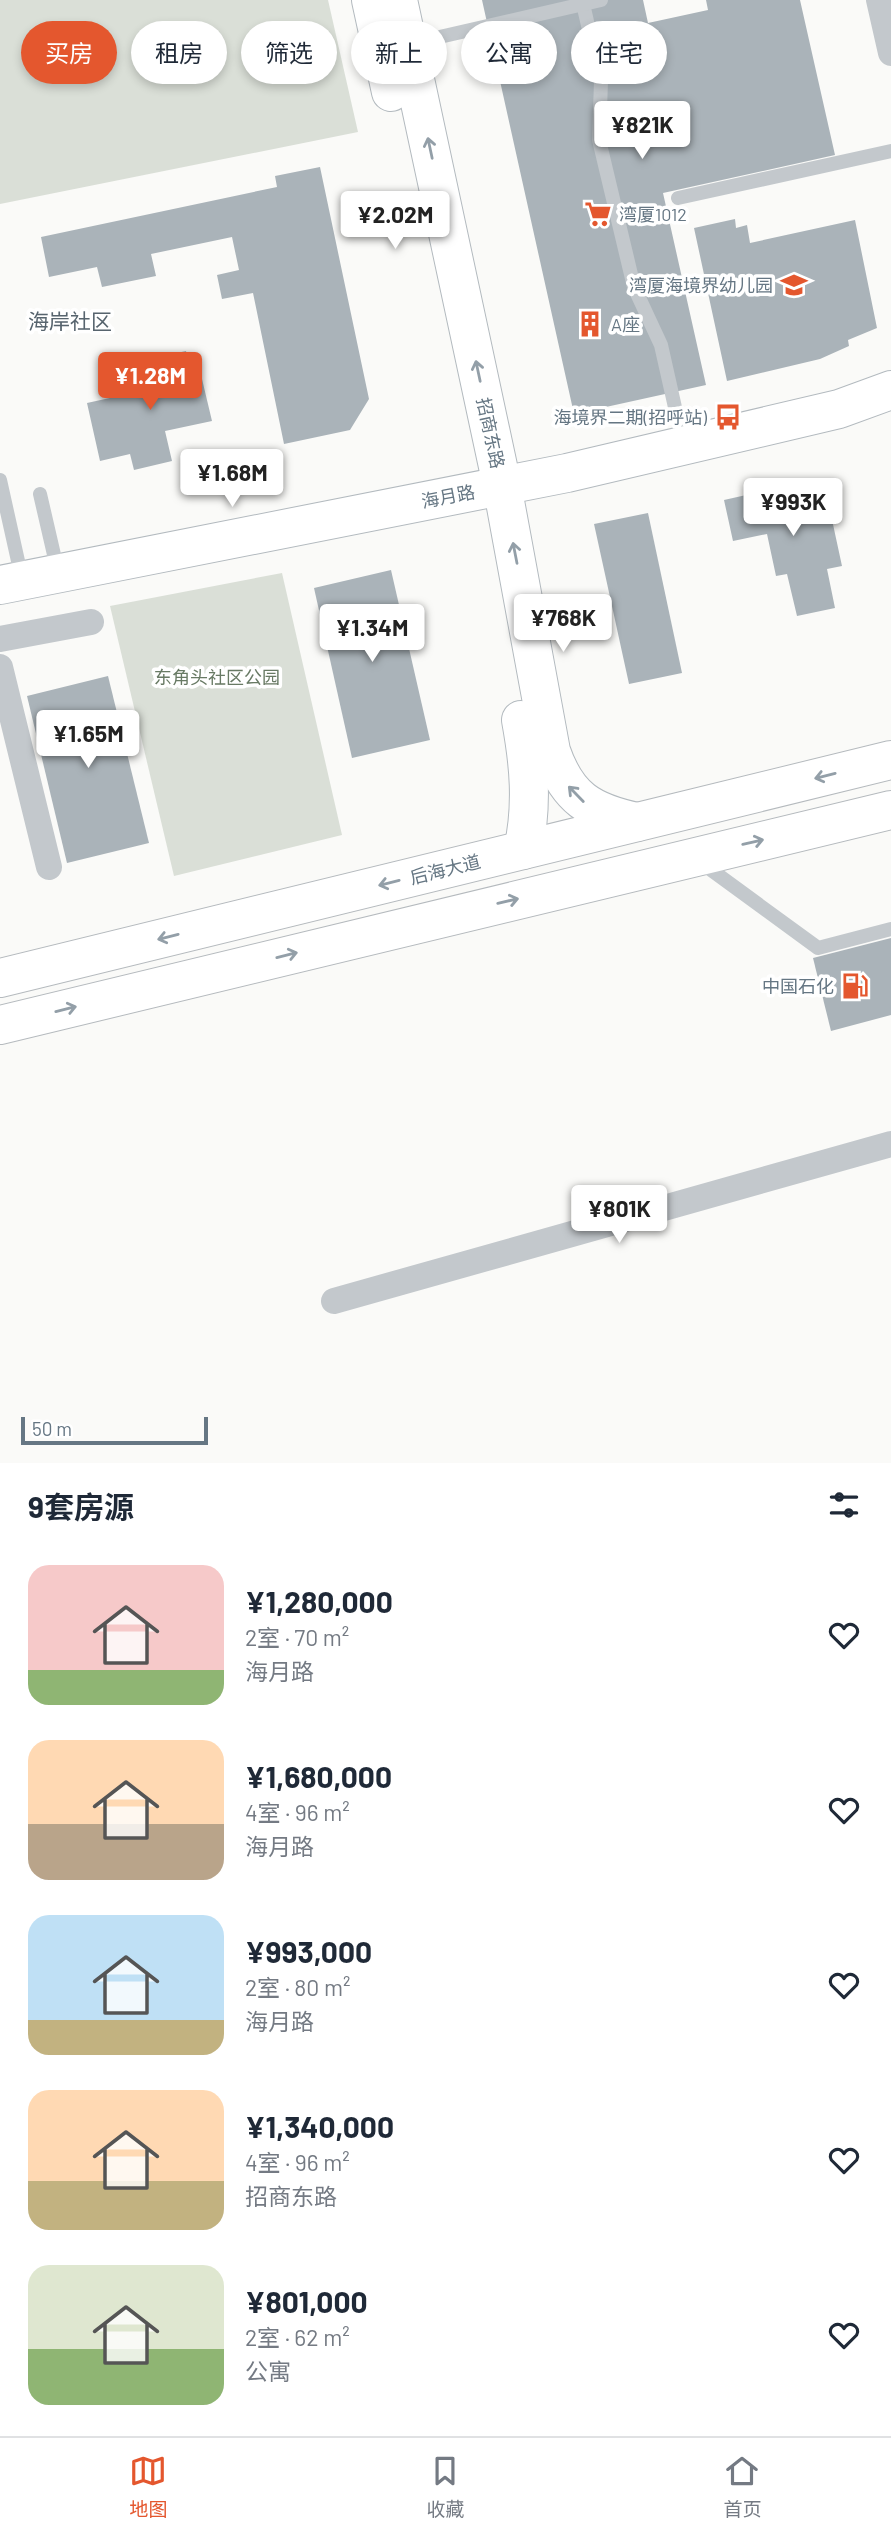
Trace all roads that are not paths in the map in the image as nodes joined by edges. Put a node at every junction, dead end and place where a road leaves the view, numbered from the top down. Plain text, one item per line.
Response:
1 (371, 0) edge
2 (398, 0) edge
3 (601, 0) edge
4 (878, 0) edge
5 (583, 4) junction
6 (403, 21) edge
7 (447, 35) edge
8 (891, 53) edge
9 (415, 84) edge
10 (891, 151) edge
11 (678, 198) dead end
12 (891, 390) edge
13 (684, 445) junction
14 (0, 480) edge
15 (489, 488) junction
16 (40, 495) dead end
17 (5, 525) edge
18 (27, 580) edge
19 (91, 622) dead end
20 (0, 639) edge
21 (0, 667) edge
22 (891, 760) edge
23 (891, 810) edge
24 (637, 822) junction
25 (523, 850) junction
26 (692, 856) junction
27 (49, 867) dead end
28 (891, 929) edge
29 (0, 978) edge
30 (0, 1025) edge
31 (891, 1144) edge
32 (334, 1301) dead end

1 - 15 street, 招商东路
2 - 6 street, 招商东路
3 - 5 lane
4 - 8 street
5 - 7 lane
5 - 13 lane
15 -> 9 street, 招商东路
10 - 11 lane
12 - 13 street, 海月路
13 - 15 street, 海月路
14 - 17 lane
15 - 18 street, 海月路
24 -> 15 street, 招商东路
15 - 25 street, 招商东路
16 - 18 lane
17 - 18 lane
19 - 20 street
21 - 27 street
22 -> 24 street, 后海大道
26 -> 23 street
24 - 25 street, 后海大道
25 -> 29 street, 后海大道
26 - 28 lane
30 -> 26 street
31 - 32 street

